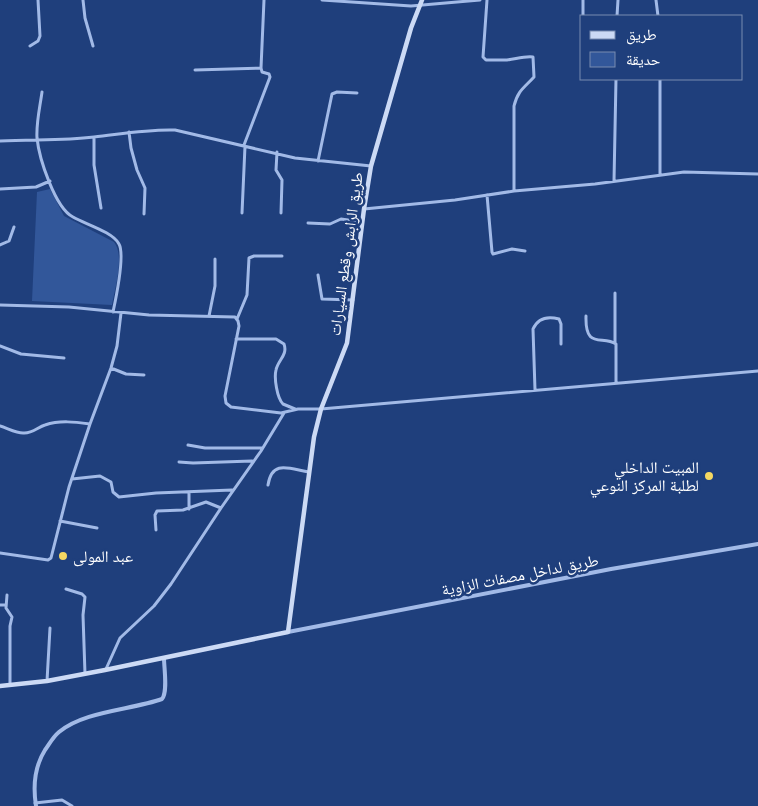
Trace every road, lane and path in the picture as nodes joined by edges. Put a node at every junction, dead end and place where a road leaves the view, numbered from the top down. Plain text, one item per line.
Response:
1 (38, 0) edge
2 (83, 0) edge
3 (264, 0) edge
4 (322, 0) edge
5 (422, 0) edge
6 (480, 0) edge
7 (487, 0) edge
8 (583, 0) edge
9 (618, 0) edge
10 (656, 0) edge
11 (369, 1) edge
12 (420, 6) junction
13 (584, 15) edge
14 (617, 15) edge
15 (658, 15) edge
16 (30, 46) dead end
17 (93, 46) dead end
18 (261, 68) junction
19 (195, 70) dead end
20 (616, 80) edge
21 (660, 80) edge
22 (42, 92) dead end
23 (357, 93) dead end
24 (129, 132) junction
25 (94, 137) junction
26 (37, 140) junction
27 (0, 141) edge
28 (245, 146) junction
29 (277, 152) junction
30 (318, 161) junction
31 (371, 166) junction
32 (758, 174) edge
33 (660, 175) junction
34 (50, 181) junction
35 (614, 181) junction
36 (0, 189) edge
37 (514, 191) junction
38 (487, 195) junction
39 (100, 208) dead end
40 (364, 209) junction
41 (242, 212) dead end
42 (281, 213) dead end
43 (144, 214) dead end
44 (362, 222) junction
45 (308, 223) dead end
46 (14, 227) dead end
47 (0, 245) edge
48 (525, 251) dead end
49 (282, 256) dead end
50 (215, 258) dead end
51 (318, 275) dead end
52 (615, 293) dead end
53 (353, 300) junction
54 (0, 305) edge
55 (113, 312) junction
56 (121, 313) junction
57 (209, 316) junction
58 (586, 316) dead end
59 (237, 319) junction
60 (236, 340) junction
61 (615, 343) junction
62 (561, 344) dead end
63 (0, 346) edge
64 (64, 358) dead end
65 (111, 368) junction
66 (758, 371) edge
67 (144, 374) dead end
68 (616, 383) junction
69 (535, 390) junction
70 (298, 409) junction
71 (321, 409) junction
72 (284, 412) junction
73 (90, 424) junction
74 (0, 426) edge
75 (188, 445) dead end
76 (262, 448) junction
77 (253, 461) junction
78 (179, 462) dead end
79 (309, 472) junction
80 (72, 479) junction
81 (268, 485) dead end
82 (233, 490) junction
83 (189, 492) junction
84 (221, 508) junction
85 (189, 509) junction
86 (60, 521) junction
87 (97, 528) dead end
88 (156, 530) dead end
89 (758, 544) edge
90 (0, 553) edge
91 (66, 589) dead end
92 (7, 595) dead end
93 (0, 605) edge
94 (6, 605) junction
95 (50, 628) dead end
96 (288, 632) junction
97 (164, 658) junction
98 (105, 670) junction
99 (85, 674) junction
100 (47, 681) junction
101 (0, 686) edge
102 (10, 686) junction
103 (36, 804) edge
104 (72, 806) edge

1 - 16 street
2 - 17 street
3 - 18 street
4 - 11 street
5 - 12 main road, طريق الرابش وقطع السيارات
6 - 12 street
7 - 37 street
8 - 13 street
9 - 14 street
10 - 15 street
11 - 12 street
12 - 31 main road, طريق الرابش وقطع السيارات
18 - 19 street
18 - 28 street
20 - 35 street
21 - 33 street
22 - 26 street
23 - 30 street
24 - 25 street
24 - 28 street
24 - 43 street
25 - 26 street
25 - 39 street
26 - 27 street
26 - 34 street
28 - 29 street
28 - 41 street
29 - 30 street
29 - 42 street
30 - 31 street
31 - 40 main road, طريق الرابش وقطع السيارات
32 - 33 street
33 - 35 street
34 - 36 street
34 - 55 street
35 - 37 street
37 - 38 street
38 - 40 street
38 - 48 street
40 - 44 main road, طريق الرابش وقطع السيارات
44 - 45 street
44 - 53 main road, طريق الرابش وقطع السيارات
46 - 47 street
49 - 59 street
50 - 57 street
51 - 53 street
52 - 61 street
53 - 71 main road, طريق الرابش وقطع السيارات
54 - 55 street
55 - 56 street
56 - 57 street
56 - 65 street
57 - 59 street
58 - 61 street
59 - 60 street
60 - 70 street
60 - 72 street
61 - 68 street
62 - 69 street
63 - 64 street
65 - 67 street
65 - 73 street
66 - 68 street
68 - 69 street
69 - 71 street
70 - 71 street
70 - 72 street
71 - 79 main road, طريق الرابش وقطع السيارات
72 - 76 street
73 - 74 street
73 - 80 street
75 - 76 street
76 - 77 street
77 - 78 street
77 - 82 street
79 - 81 street
79 - 96 main road, طريق الرابش وقطع السيارات
80 - 83 street
80 - 86 street
82 - 83 street
82 - 84 street
83 - 85 street
84 - 85 street
84 - 98 street
85 - 88 street
86 - 87 street
86 - 90 street
89 - 96 street, طريق لداخل مصفات الزاوية
91 - 99 street
92 - 94 street
93 - 94 street
94 - 102 street
95 - 100 street
96 - 97 main road
97 - 98 main road
97 - 103 street
98 - 99 main road
99 - 100 main road
100 - 102 main road
101 - 102 main road
103 - 104 street

